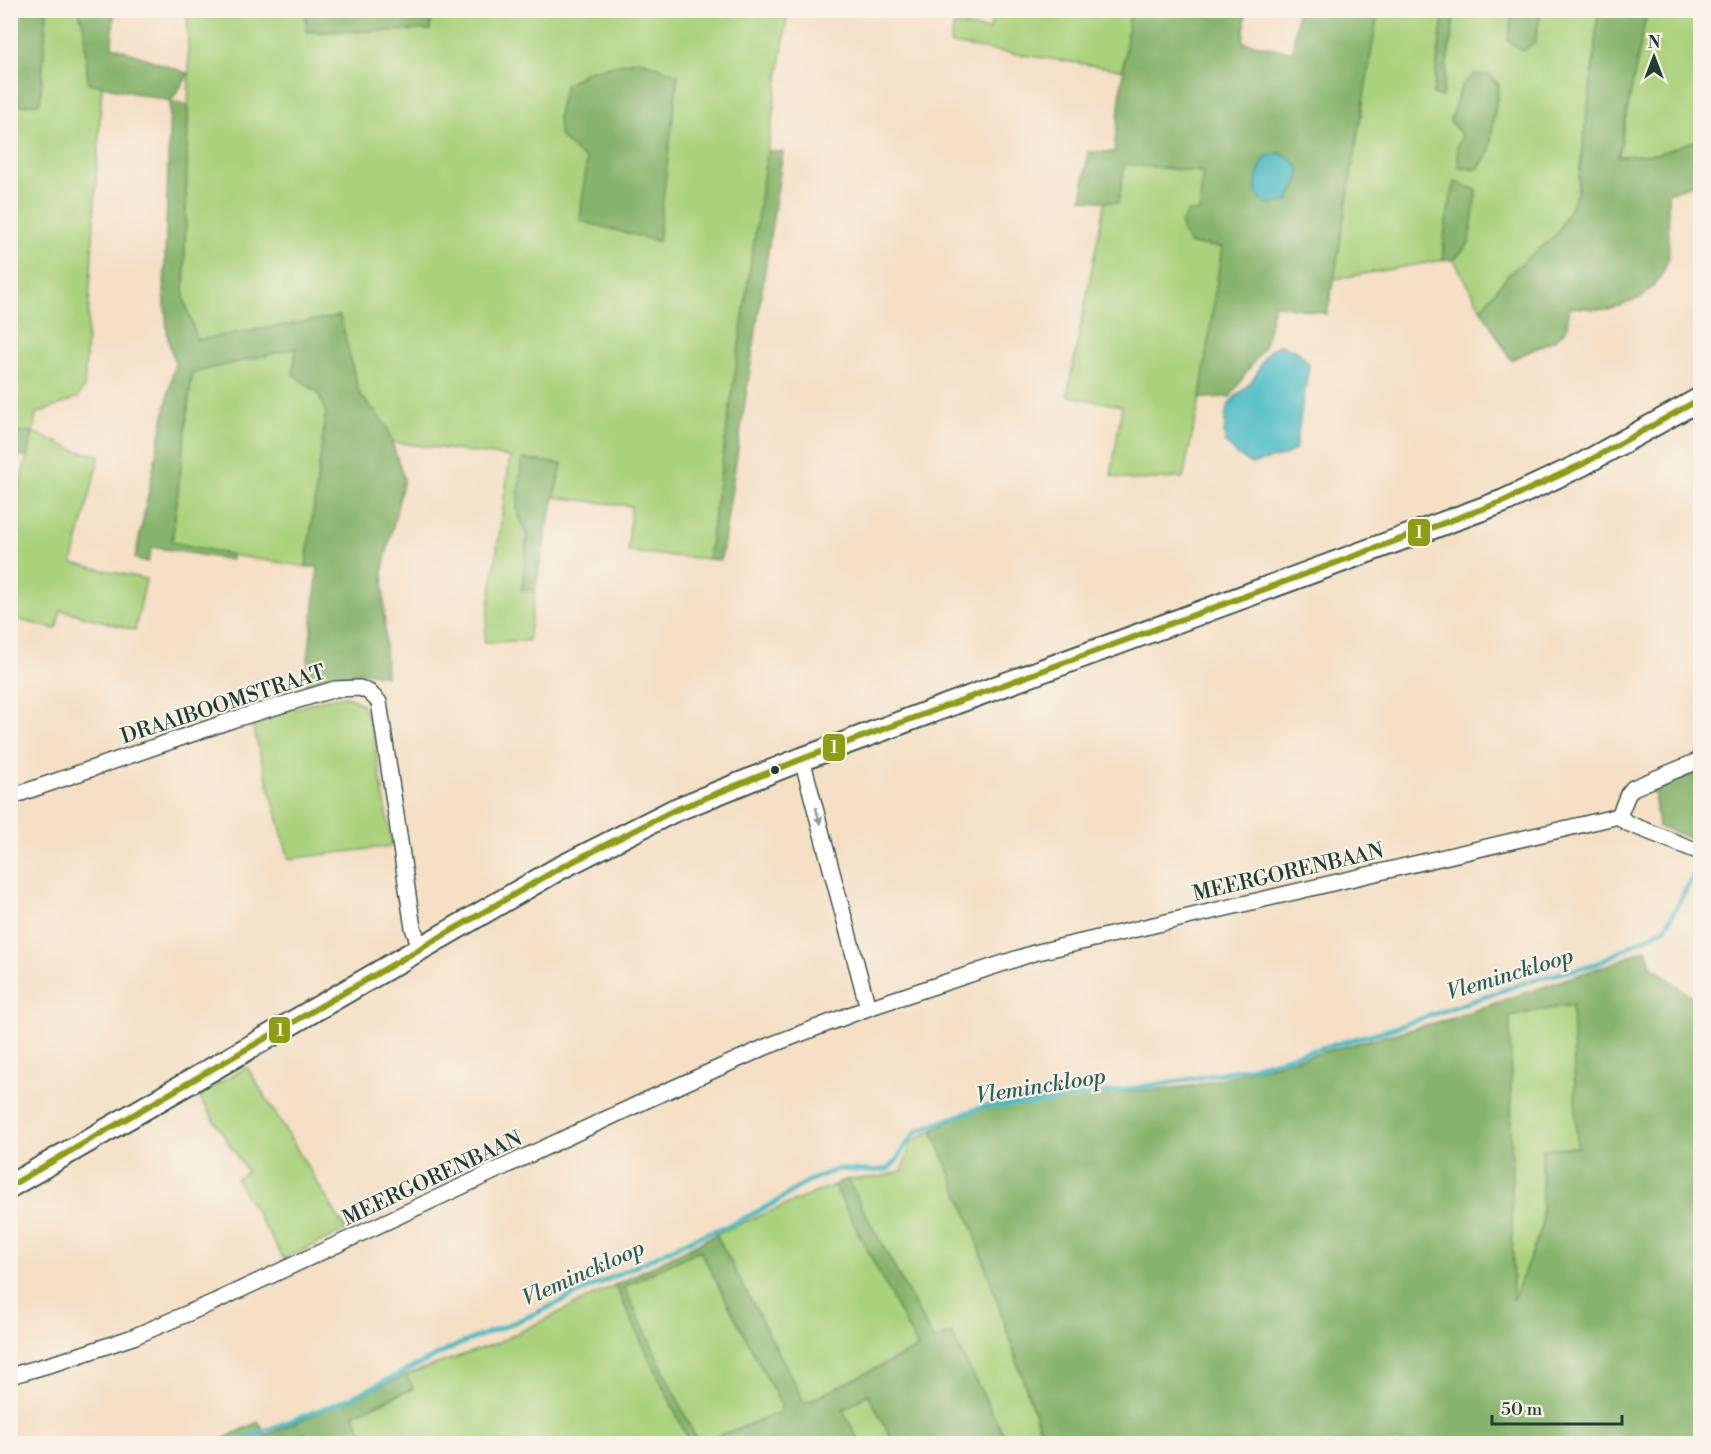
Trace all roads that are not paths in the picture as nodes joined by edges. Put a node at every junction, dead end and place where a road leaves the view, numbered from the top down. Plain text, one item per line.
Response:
1 (1701, 399) edge
2 (802, 759) junction
3 (1701, 760) edge
4 (10, 797) edge
5 (1620, 816) junction
6 (1701, 852) edge
7 (420, 949) junction
8 (868, 1008) junction
9 (10, 1186) edge
10 (10, 1376) edge

1 - 2 street
2 - 7 street
2 -> 8 street
3 - 5 street
4 - 7 street, DRAAIBOOMSTRAAT
5 - 6 street
5 - 8 street, MEERGORENBAAN
7 - 9 street
8 - 10 street, MEERGORENBAAN

